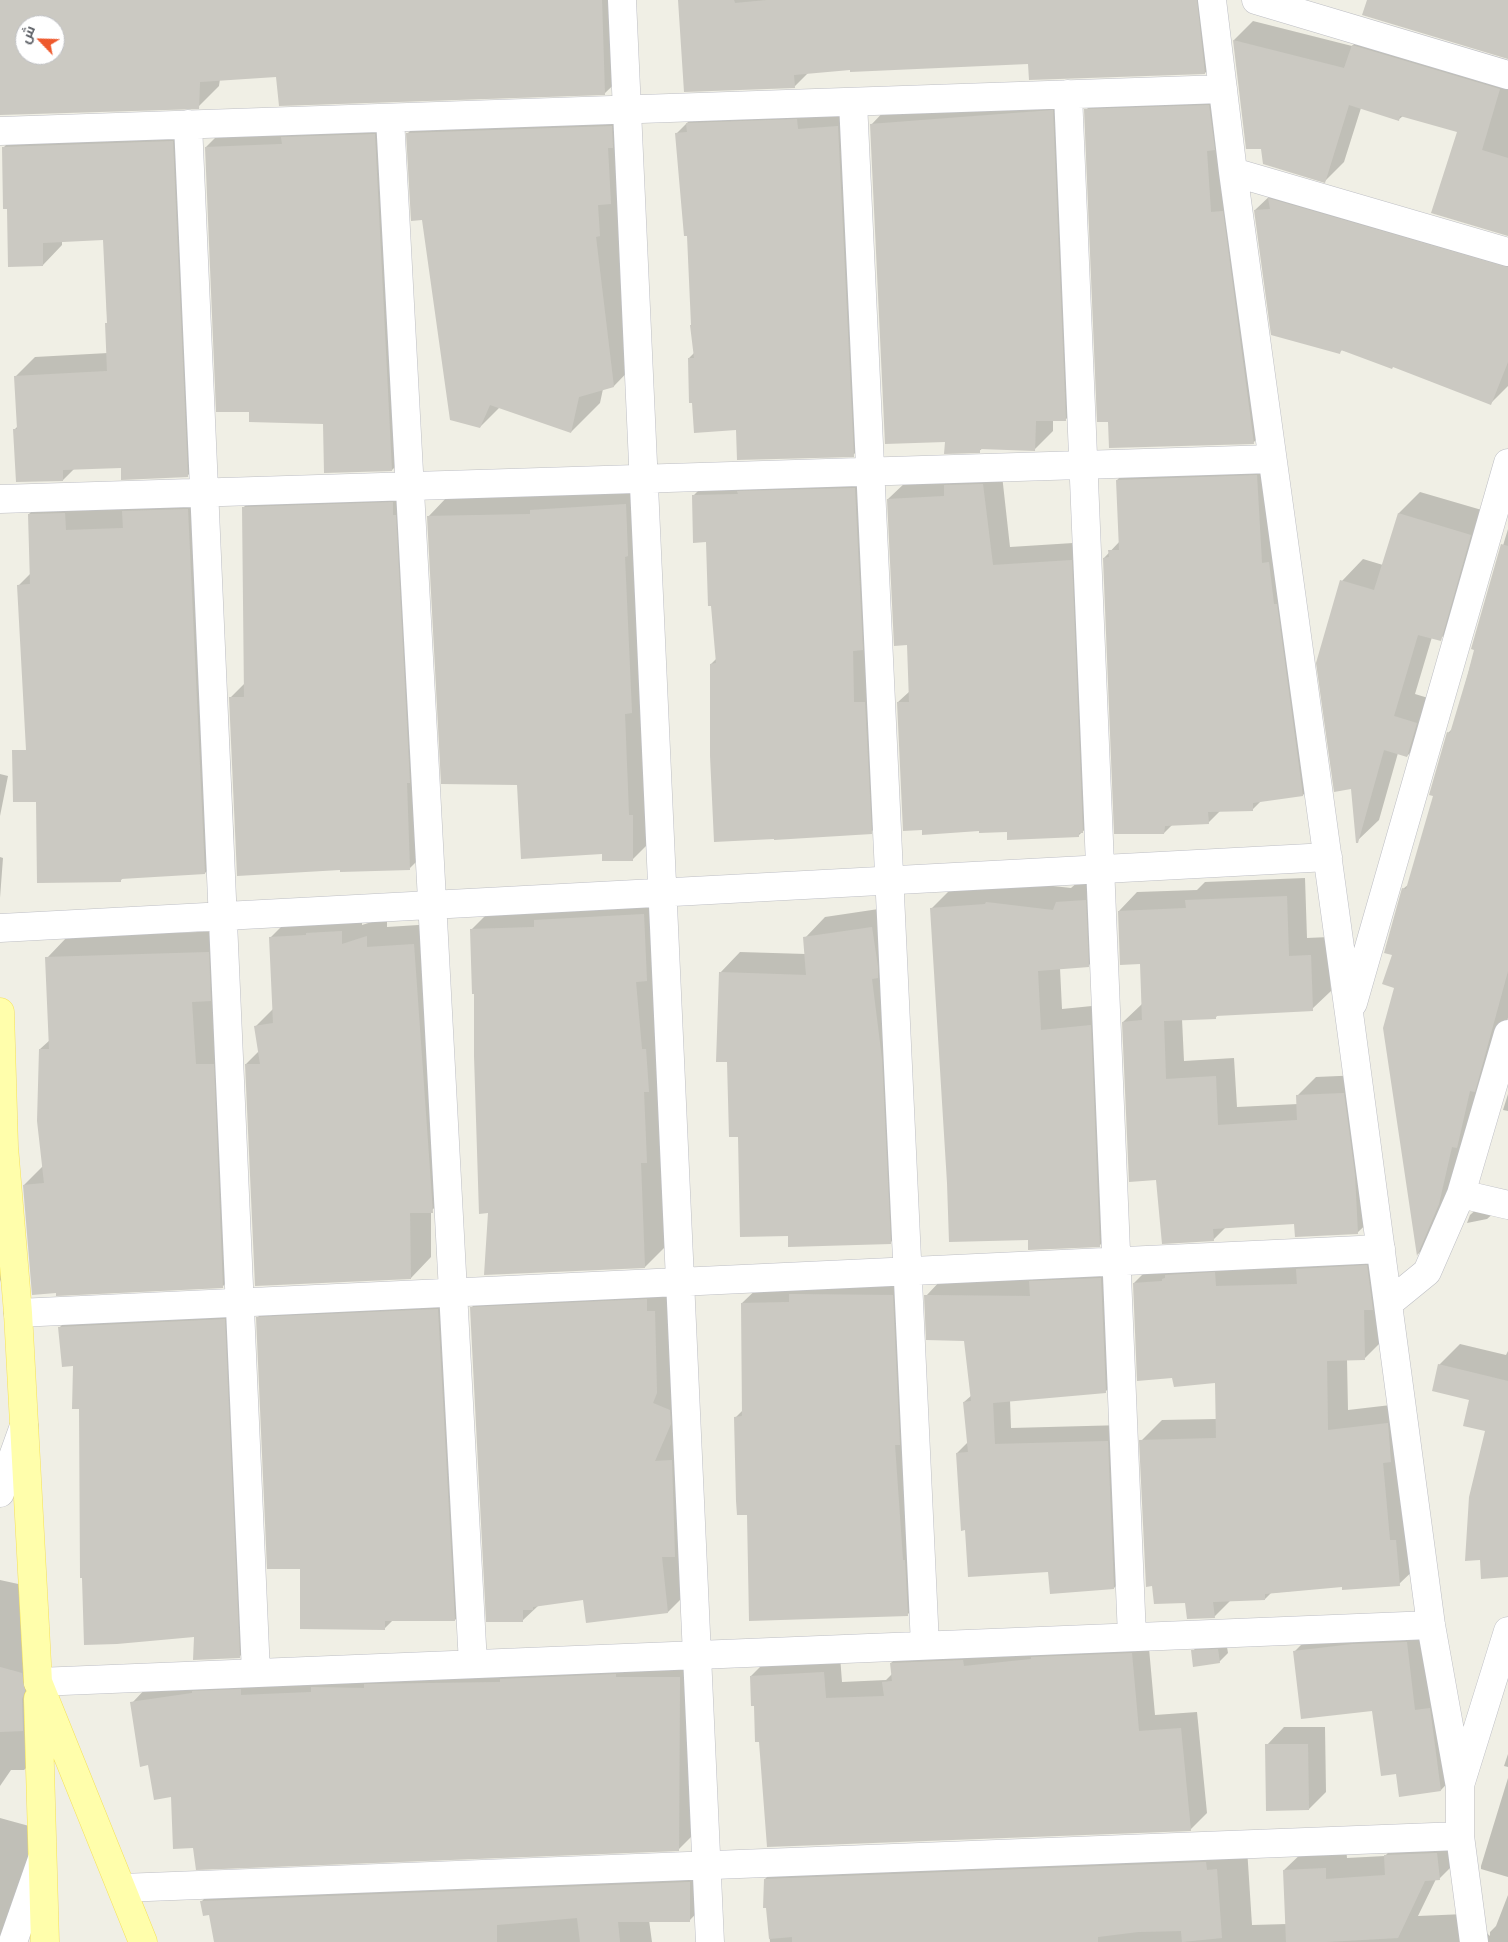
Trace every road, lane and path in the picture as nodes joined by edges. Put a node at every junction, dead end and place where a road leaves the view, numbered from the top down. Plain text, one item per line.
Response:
1 (622, 0) edge
2 (1212, 0) edge
3 (1256, 0) edge
4 (1508, 75) edge
5 (1223, 89) junction
6 (1068, 94) junction
7 (853, 102) junction
8 (628, 109) junction
9 (390, 118) junction
10 (188, 124) junction
11 (0, 131) edge
12 (1233, 172) junction
13 (1508, 252) edge
14 (1272, 459) junction
15 (1508, 464) edge
16 (1083, 465) junction
17 (870, 472) junction
18 (644, 479) junction
19 (410, 486) junction
20 (204, 493) junction
21 (0, 499) edge
22 (1328, 857) junction
23 (1100, 870) junction
24 (889, 881) junction
25 (663, 893) junction
26 (432, 905) junction
27 (223, 917) junction
28 (0, 928) edge
29 (0, 1012) edge
30 (1350, 1013) junction
31 (1508, 1034) edge
32 (1461, 1194) junction
33 (1508, 1205) edge
34 (1381, 1248) junction
35 (1116, 1261) junction
36 (907, 1271) junction
37 (680, 1282) junction
38 (453, 1292) junction
39 (240, 1302) junction
40 (1388, 1303) junction
41 (18, 1313) junction
42 (24, 1426) junction
43 (0, 1493) edge
44 (1431, 1625) junction
45 (1508, 1631) edge
46 (1132, 1637) junction
47 (925, 1645) junction
48 (697, 1654) junction
49 (473, 1664) junction
50 (256, 1673) junction
51 (38, 1682) junction
52 (1460, 1787) junction
53 (1460, 1836) junction
54 (42, 1857) junction
55 (707, 1865) junction
56 (122, 1888) junction
57 (12, 1942) edge
58 (45, 1942) edge
59 (143, 1942) edge
60 (710, 1942) edge
61 (1474, 1942) edge

1 - 8 street
2 - 5 street
3 - 4 street
5 - 6 street
5 - 12 street
6 - 7 street
6 - 16 street
7 - 8 street
7 - 17 street
8 - 9 street
8 - 18 street
9 - 10 street
9 - 19 street
10 - 11 street
10 - 20 street
12 - 13 street
12 - 14 street
14 - 16 street
14 - 22 street
15 - 30 street
16 - 17 street
16 - 23 street
17 - 18 street
17 - 24 street
18 - 19 street
18 - 25 street
19 - 20 street
19 - 26 street
20 - 21 street
20 - 27 street
22 - 23 street
22 - 30 street
23 - 24 street
23 - 35 street
24 - 25 street
24 - 36 street
25 - 26 street
25 - 37 street
26 - 27 street
26 - 38 street
27 - 28 street
27 - 39 street
29 - 41 main road
30 - 34 street
31 - 32 street
32 - 33 street
32 - 40 street
34 - 35 street
34 - 40 street
35 - 36 street
35 - 46 street
36 - 37 street
36 - 47 street
37 - 38 street
37 - 48 street
38 - 39 street
38 - 49 street
39 - 41 street
39 - 50 street
40 - 44 street
41 - 42 main road
42 - 43 street
42 - 51 main road
44 - 46 street
44 - 52 street
45 - 52 street
46 - 47 street
47 - 48 street
48 - 49 street
48 - 55 street
49 - 50 street
50 - 51 street
51 - 54 main road
51 - 56 main road
52 - 53 street
53 - 55 street
53 - 61 street
54 - 57 street
54 - 58 main road
55 - 56 street
55 - 60 street
56 - 59 main road

